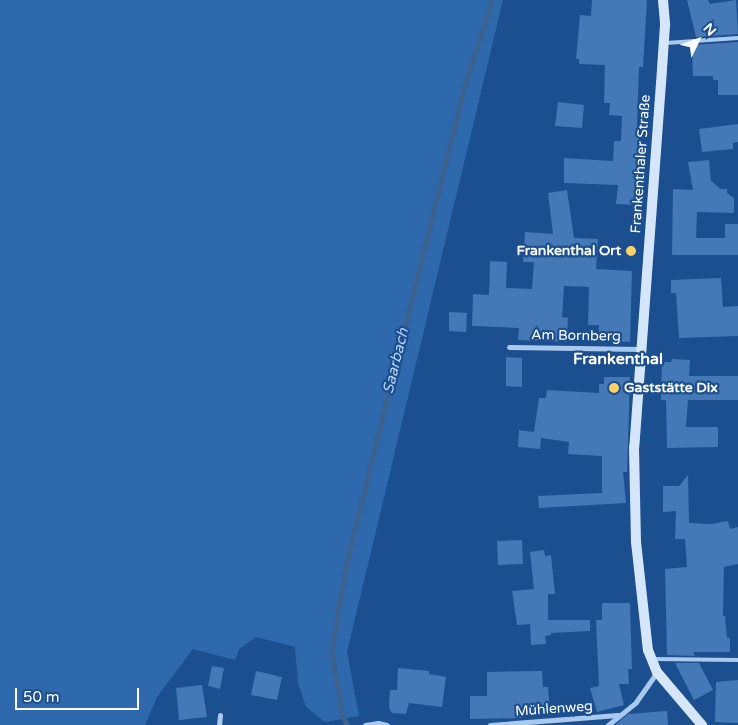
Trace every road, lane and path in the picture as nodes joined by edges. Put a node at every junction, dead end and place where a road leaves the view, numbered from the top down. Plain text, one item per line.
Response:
1 (663, 0) edge
2 (738, 38) edge
3 (664, 43) junction
4 (509, 347) dead end
5 (642, 348) junction
6 (651, 659) junction
7 (738, 660) edge
8 (657, 672) junction
9 (220, 715) dead end
10 (618, 715) junction
11 (219, 725) edge
12 (365, 725) edge
13 (387, 725) edge
14 (490, 725) edge
15 (608, 725) edge
16 (702, 725) edge

1 - 3 main road, Frankenthaler Straße
2 - 3 lane
3 - 5 main road, Frankenthaler Straße
4 - 5 street, Am Bornberg
5 - 6 main road, Frankenthaler Straße
6 - 7 lane
6 - 8 main road, Frankenthaler Straße
8 - 10 street
8 - 16 main road, Frankenthaler Straße
9 - 11 street
10 - 14 street, Mühlenweg
10 - 15 street
12 - 13 street

